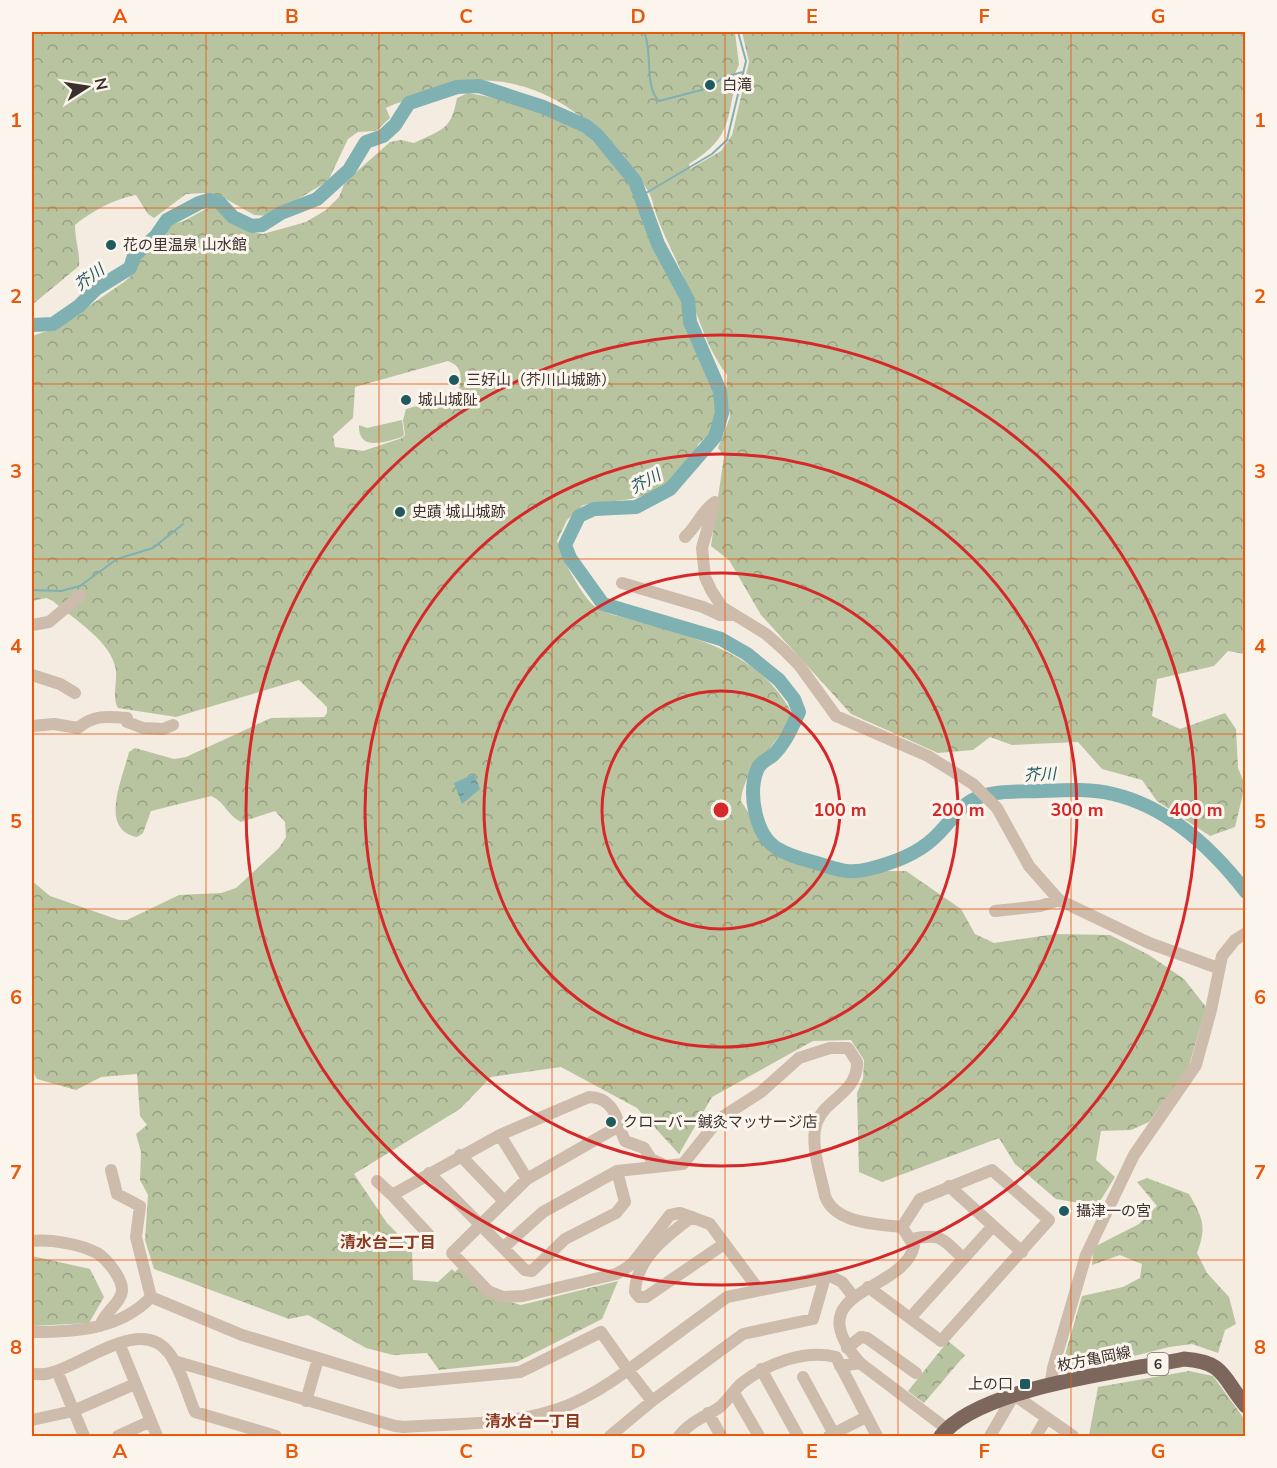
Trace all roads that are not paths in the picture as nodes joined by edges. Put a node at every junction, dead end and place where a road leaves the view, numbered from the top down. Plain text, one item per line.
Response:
1 (685, 537) dead end
2 (622, 584) dead end
3 (80, 596) dead end
4 (732, 615) junction
5 (32, 625) edge
6 (32, 675) edge
7 (75, 693) dead end
8 (173, 725) dead end
9 (32, 726) edge
10 (1059, 900) junction
11 (995, 911) dead end
12 (1245, 933) edge
13 (1218, 968) junction
14 (619, 1126) junction
15 (500, 1135) junction
16 (460, 1155) junction
17 (664, 1165) junction
18 (111, 1170) dead end
19 (617, 1171) junction
20 (429, 1173) junction
21 (527, 1179) junction
22 (377, 1181) dead end
23 (949, 1186) junction
24 (392, 1195) junction
25 (504, 1201) junction
26 (692, 1217) junction
27 (479, 1225) junction
28 (902, 1227) junction
29 (992, 1227) junction
30 (430, 1236) dead end
31 (912, 1239) junction
32 (32, 1241) edge
33 (724, 1244) junction
34 (504, 1247) junction
35 (1022, 1252) junction
36 (963, 1258) junction
37 (825, 1277) junction
38 (868, 1287) junction
39 (759, 1290) junction
40 (853, 1296) junction
41 (151, 1297) junction
42 (910, 1318) junction
43 (100, 1326) junction
44 (32, 1332) edge
45 (119, 1343) junction
46 (847, 1348) junction
47 (318, 1359) junction
48 (174, 1361) junction
49 (860, 1363) junction
50 (840, 1366) junction
51 (761, 1369) junction
52 (628, 1370) junction
53 (57, 1371) junction
54 (916, 1373) dead end
55 (32, 1374) edge
56 (803, 1377) dead end
57 (135, 1384) junction
58 (1050, 1386) junction
59 (734, 1393) junction
60 (1014, 1395) junction
61 (306, 1401) junction
62 (652, 1401) junction
63 (1245, 1406) edge
64 (73, 1411) junction
65 (708, 1413) junction
66 (866, 1417) junction
67 (1046, 1419) junction
68 (32, 1420) edge
69 (151, 1421) junction
70 (944, 1433) edge
71 (682, 1435) edge
72 (831, 1435) edge
73 (873, 1435) edge
74 (84, 1437) edge
75 (118, 1437) edge
76 (157, 1437) edge
77 (276, 1437) edge
78 (610, 1437) edge
79 (721, 1437) edge
80 (759, 1437) edge
81 (798, 1437) edge
82 (990, 1437) edge
83 (1036, 1437) edge
84 (1073, 1437) edge

1 - 4 street
2 - 4 street
3 - 5 street
4 - 10 street
6 - 7 street
8 - 9 street
10 - 11 street
10 - 13 street
12 - 13 street
13 - 58 street
14 - 15 street
14 - 17 street
14 - 21 street
15 - 16 street
15 - 21 street
16 - 20 street
16 - 25 street
17 - 19 street
17 - 28 street
18 - 41 street
19 - 34 street
19 - 34 street
20 - 24 street
20 - 27 street
21 - 25 street
22 - 24 street
23 - 28 street
23 - 29 street
23 - 35 street
24 - 30 street
25 - 27 street
26 - 27 street
26 - 33 street
26 - 33 street
27 - 34 street
28 - 31 street
29 - 35 street
29 - 36 street
31 - 36 street
31 - 38 street
32 - 43 street
33 - 39 street
35 - 42 street
36 - 42 street
37 - 39 street
37 - 40 street
37 - 62 street
38 - 40 street
38 - 42 street
39 - 52 street
40 - 46 street
41 - 43 street
41 - 47 street
43 - 44 street
45 - 48 street
45 - 53 street
45 - 57 street
46 - 49 street
46 - 54 street
47 - 52 street
47 - 61 street
48 - 61 street
48 - 77 street
49 - 50 street
49 - 70 street
50 - 51 street
50 - 66 street
51 - 59 street
51 - 81 street
52 - 61 street
52 - 62 street
53 - 55 street
53 - 64 street
56 - 72 street
57 - 64 street
57 - 69 street
58 - 60 main road, 枚方亀岡線 / 6
58 - 63 main road, 枚方亀岡線 / 6
59 - 65 street
59 - 80 street
60 - 67 street
60 - 70 main road, 枚方亀岡線 / 6
60 - 82 street
62 - 78 street
64 - 68 street
64 - 74 street
65 - 71 street
65 - 79 street
66 - 72 street
66 - 73 street
67 - 83 street
67 - 84 street
69 - 75 street
69 - 76 street

